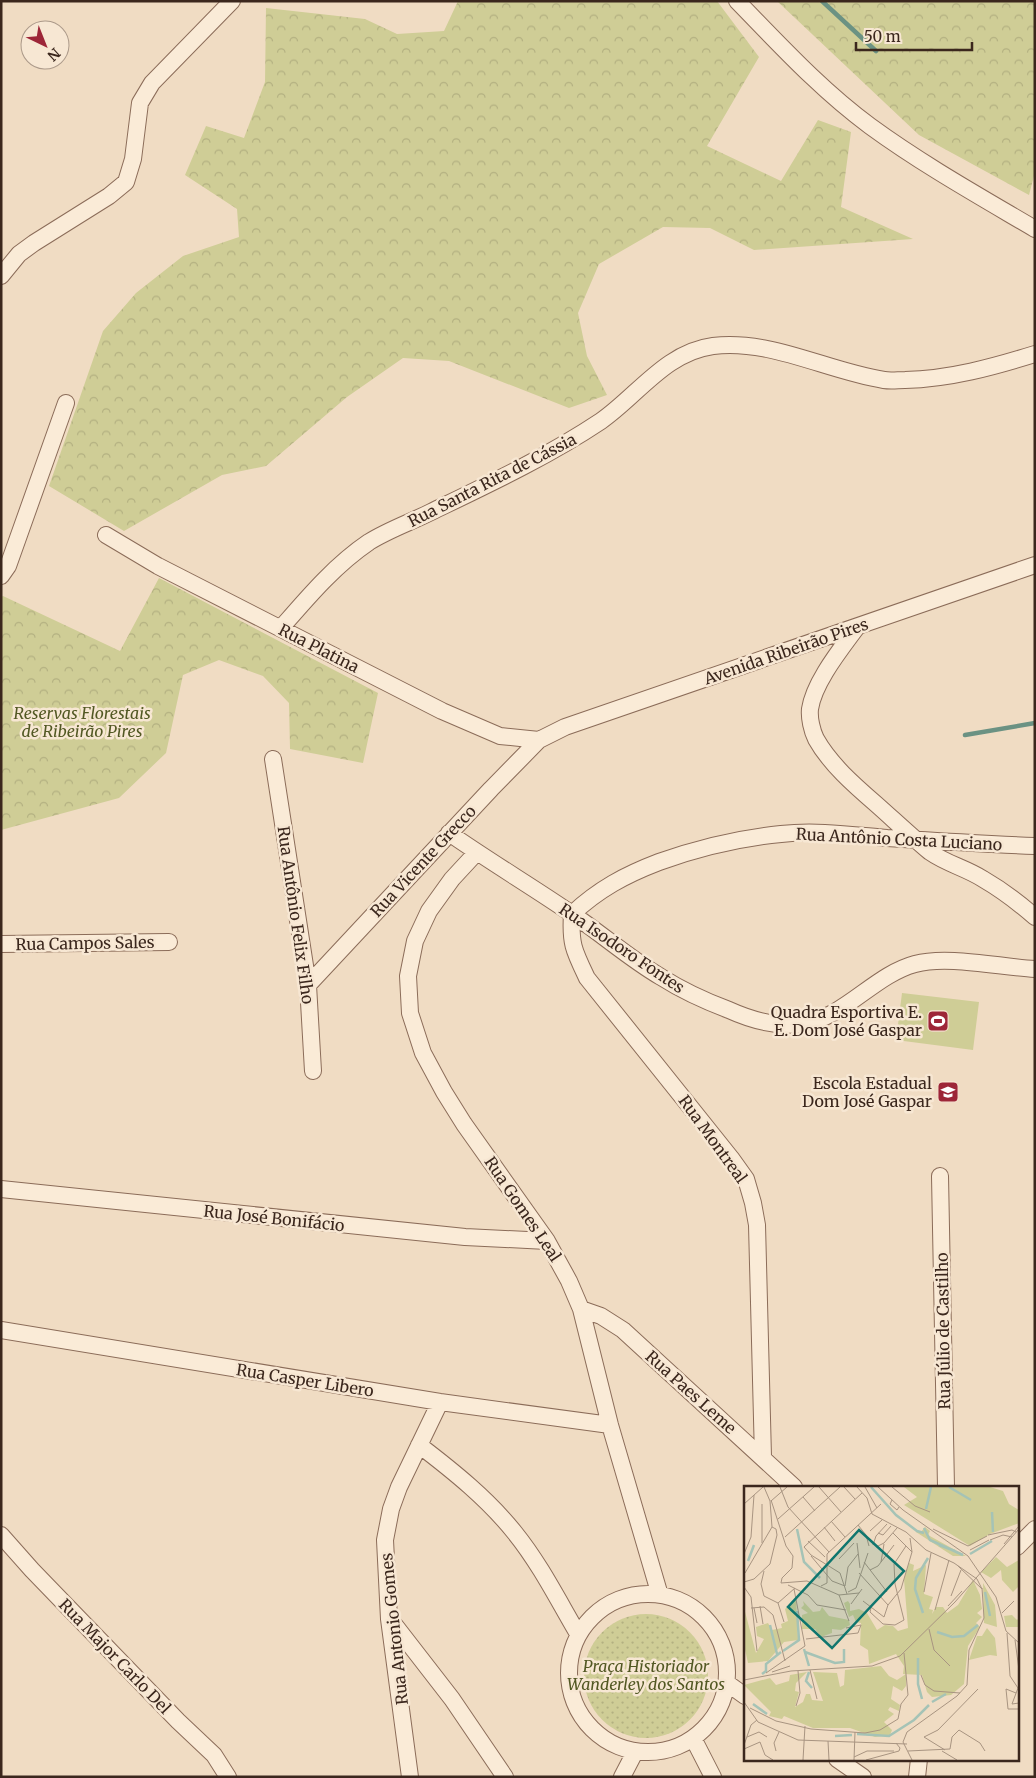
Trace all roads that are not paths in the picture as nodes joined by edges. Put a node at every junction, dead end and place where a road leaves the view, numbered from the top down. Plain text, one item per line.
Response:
1 (232, 1) edge
2 (736, 1) edge
3 (1035, 229) edge
4 (1, 276) edge
5 (1035, 354) edge
6 (66, 403) dead end
7 (106, 535) dead end
8 (1035, 565) edge
9 (1, 576) edge
10 (857, 627) junction
11 (281, 628) junction
12 (539, 740) junction
13 (274, 759) dead end
14 (449, 833) junction
15 (915, 840) junction
16 (1035, 846) edge
17 (477, 852) junction
18 (572, 914) junction
19 (1035, 916) edge
20 (169, 942) dead end
21 (1, 944) edge
22 (1035, 968) edge
23 (308, 985) junction
24 (313, 1071) dead end
25 (940, 1176) dead end
26 (1, 1189) edge
27 (547, 1241) junction
28 (581, 1309) junction
29 (1, 1330) edge
30 (440, 1402) junction
31 (610, 1425) junction
32 (419, 1445) junction
33 (763, 1458) junction
34 (793, 1486) edge
35 (946, 1486) edge
36 (1035, 1529) edge
37 (1, 1534) edge
38 (1018, 1546) edge
39 (660, 1592) junction
40 (389, 1619) junction
41 (578, 1634) junction
42 (727, 1683) junction
43 (744, 1695) edge
44 (693, 1738) junction
45 (635, 1752) junction
46 (838, 1760) edge
47 (919, 1760) edge
48 (228, 1777) edge
49 (410, 1777) edge
50 (505, 1777) edge
51 (622, 1777) edge
52 (713, 1777) edge
53 (863, 1777) edge
54 (917, 1777) edge

1 - 4 street
2 - 3 street
5 - 11 street, Rua Santa Rita de Cássia
6 - 9 street
7 - 11 street, Rua Platina
8 - 10 street, Avenida Ribeirão Pires
10 - 12 street, Avenida Ribeirão Pires
10 - 15 street
11 - 12 street, Rua Platina
12 - 14 street, Rua Vicente Grecco
13 - 23 street, Rua Antônio Felix Filho
14 - 17 street, Rua Isodoro Fontes
14 - 23 street, Rua Vicente Grecco
15 - 16 street, Rua Antônio Costa Luciano
15 - 18 street, Rua Antônio Costa Luciano
15 - 19 street
17 - 18 street, Rua Isodoro Fontes
17 - 27 street, Rua Gomes Leal
18 - 22 street, Rua Isodoro Fontes
18 - 33 street, Rua Montreal
20 - 21 street, Rua Campos Sales
23 - 24 street, Rua Antônio Felix Filho
25 - 35 street, Rua Júlio de Castilho
26 - 27 street, Rua José Bonifácio
27 - 28 street, Rua Gomes Leal
28 - 31 street, Rua Gomes Leal
28 - 33 street, Rua Paes Leme
29 - 30 street, Rua Casper Libero
30 - 31 street, Rua Casper Libero
30 - 32 street, Rua Antonio Gomes
31 - 39 street, Rua Gomes Leal
32 - 40 street, Rua Antonio Gomes
32 - 41 street
33 - 34 street, Rua Paes Leme
36 - 38 street
37 - 48 street, Rua Major Carlo Del
39 - 41 street
39 - 42 street
40 - 49 street, Rua Antonio Gomes
40 - 50 street
41 - 45 street
42 - 43 street
42 - 44 street
44 - 45 street
44 - 52 street
45 - 51 street
46 - 53 street
47 - 54 street

